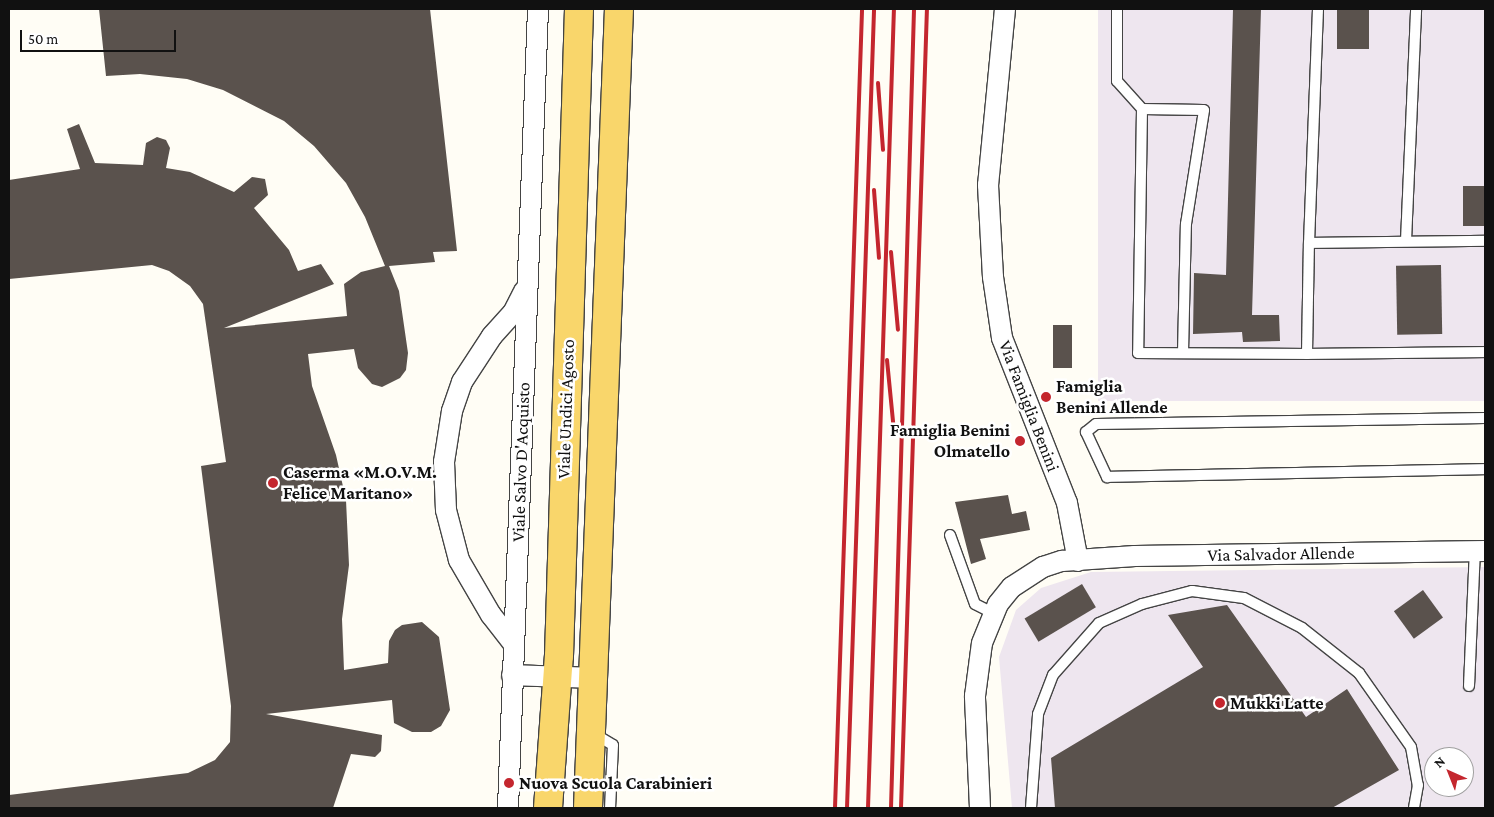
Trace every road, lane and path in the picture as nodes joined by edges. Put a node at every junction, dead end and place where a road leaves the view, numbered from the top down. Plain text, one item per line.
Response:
1 (538, 9) edge
2 (579, 9) edge
3 (619, 9) edge
4 (1005, 9) edge
5 (1118, 9) edge
6 (1318, 9) edge
7 (1416, 9) edge
8 (1142, 109) junction
9 (1406, 241) junction
10 (1485, 241) edge
11 (1309, 243) junction
12 (528, 281) junction
13 (1485, 352) edge
14 (1183, 353) junction
15 (1307, 354) junction
16 (1485, 418) edge
17 (1485, 469) edge
18 (950, 534) dead end
19 (1480, 551) edge
20 (1078, 561) junction
21 (993, 612) junction
22 (513, 643) junction
23 (512, 675) junction
24 (557, 677) junction
25 (593, 678) junction
26 (1469, 686) dead end
27 (590, 731) junction
28 (508, 808) edge
29 (548, 808) edge
30 (588, 808) edge
31 (610, 808) edge
32 (980, 808) edge
33 (1031, 808) edge
34 (1414, 808) edge

1 - 12 street, Viale Salvo D'Acquisto
2 - 24 main road, Viale Undici Agosto
3 - 25 main road
4 - 20 street, Via Famiglia Benini
5 - 8 lane
6 - 11 lane
7 - 9 lane
8 - 14 lane
8 - 14 lane
9 - 10 lane
9 - 11 lane
11 - 15 lane
12 - 22 street, Viale Salvo D'Acquisto
12 - 22 street, Viale Salvo D'Acquisto
13 - 15 lane
14 - 15 lane
16 - 17 lane
18 - 21 lane
19 - 20 street, Via Salvador Allende
19 - 26 lane
20 - 21 street, Via Salvador Allende
21 - 32 street
22 - 23 street, Viale Salvo D'Acquisto
23 - 24 street
23 - 28 street, Viale Salvo D'Acquisto
24 - 25 street
24 - 29 main road, Viale Undici Agosto
25 - 27 main road
27 - 30 main road
27 - 31 lane
33 - 34 lane

